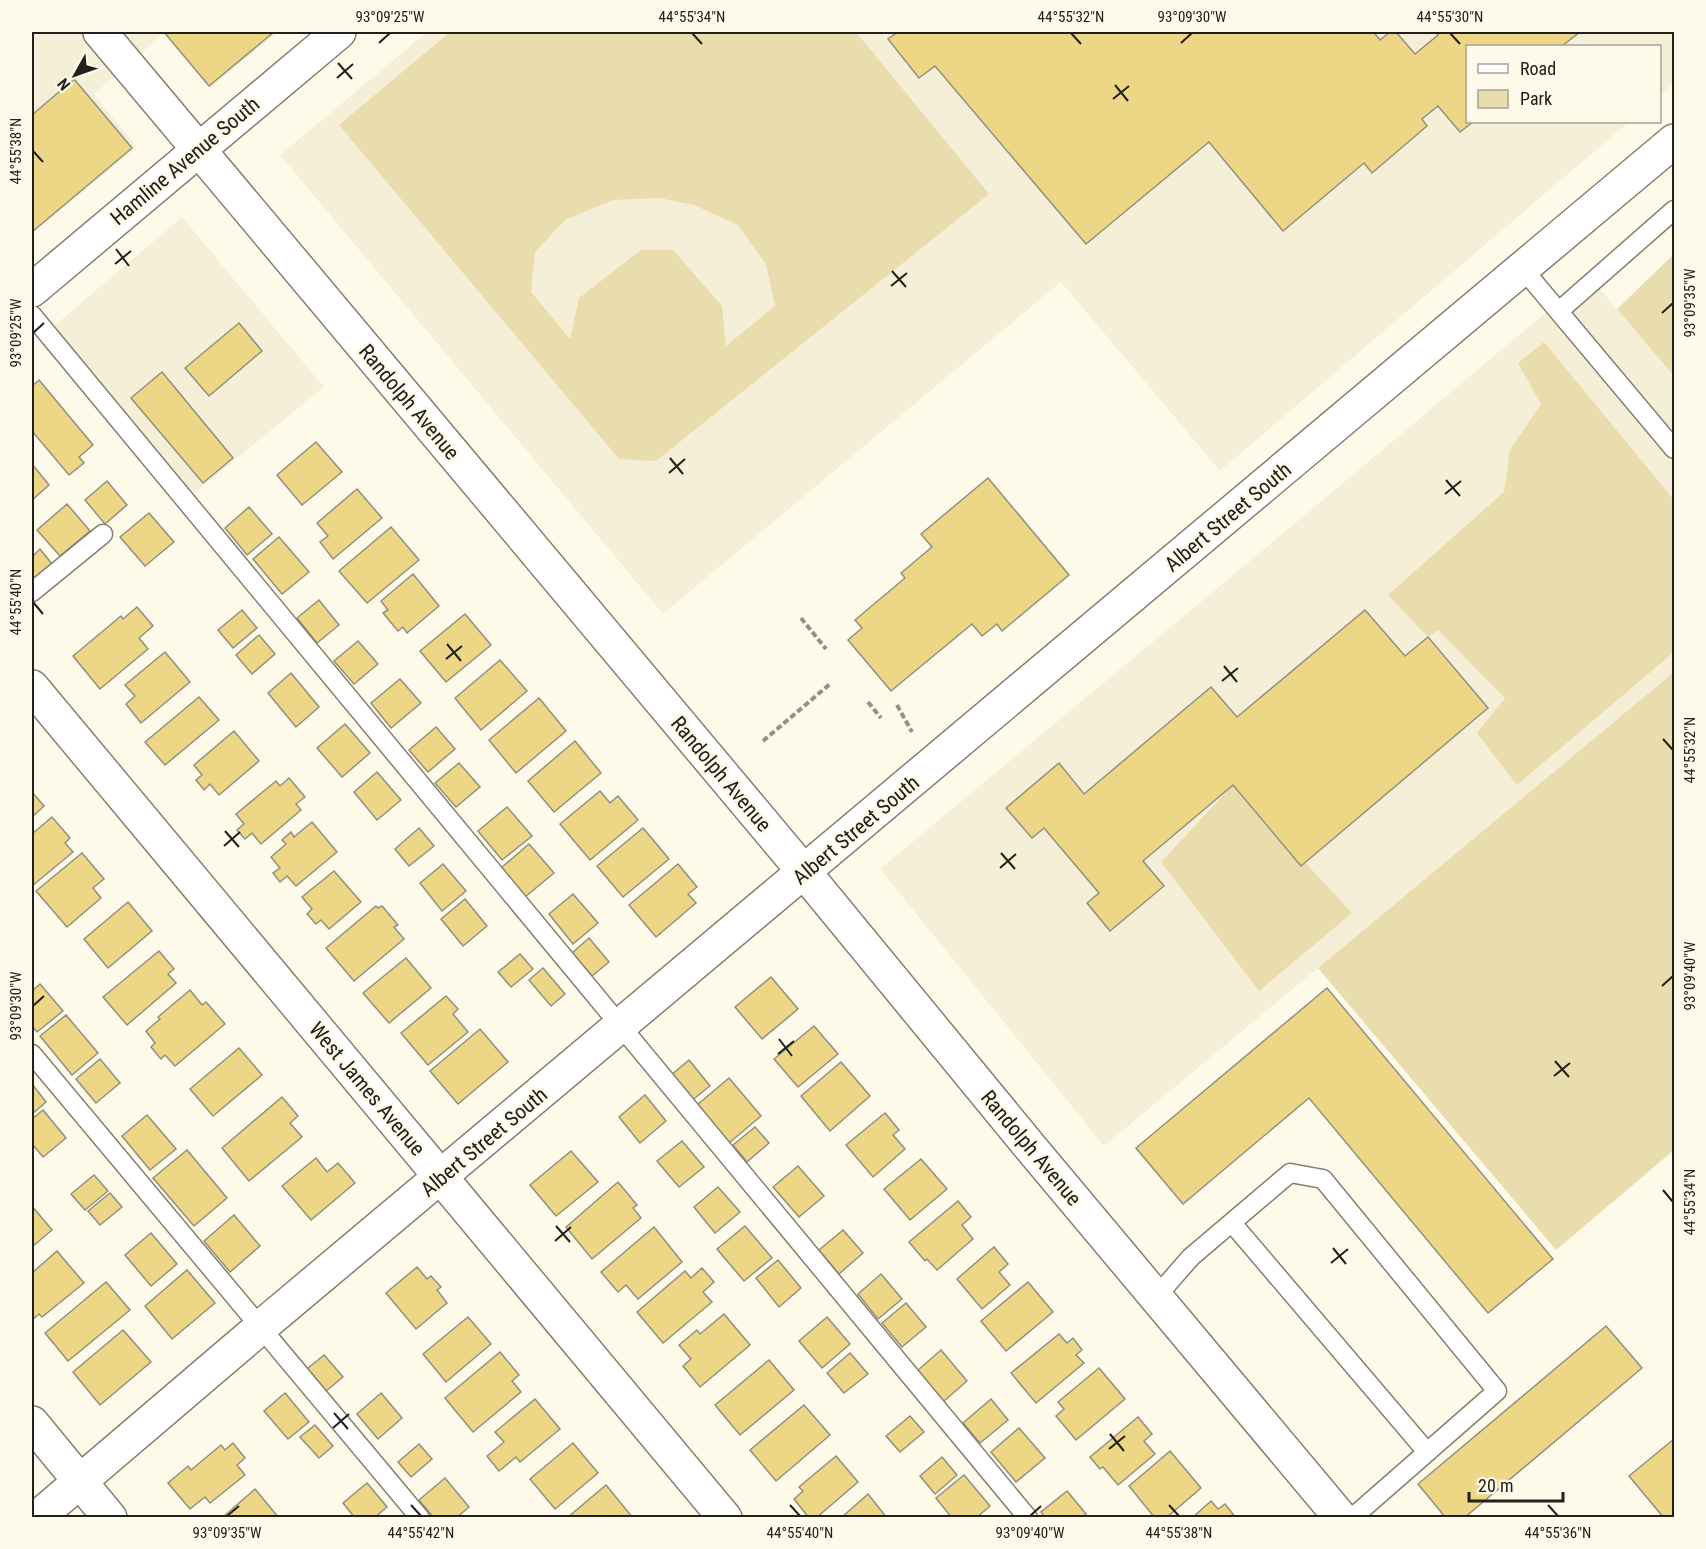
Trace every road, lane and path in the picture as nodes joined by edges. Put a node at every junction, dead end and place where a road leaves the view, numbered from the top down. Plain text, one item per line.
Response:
1 (100, 32) edge
2 (339, 32) edge
3 (1674, 141) edge
4 (198, 150) junction
5 (1674, 210) edge
6 (1523, 269) junction
7 (32, 290) edge
8 (1559, 311) junction
9 (32, 315) edge
10 (1674, 449) edge
11 (103, 534) dead end
12 (32, 592) edge
13 (801, 618) dead end
14 (826, 649) dead end
15 (830, 684) dead end
16 (32, 687) edge
17 (868, 702) dead end
18 (897, 705) dead end
19 (881, 717) dead end
20 (912, 732) dead end
21 (763, 741) dead end
22 (804, 873) junction
23 (620, 1028) junction
24 (32, 1054) edge
25 (441, 1178) junction
26 (1232, 1223) junction
27 (1156, 1297) junction
28 (261, 1328) junction
29 (32, 1423) edge
30 (1427, 1452) junction
31 (80, 1481) junction
32 (37, 1518) edge
33 (110, 1518) edge
34 (420, 1518) edge
35 (725, 1518) edge
36 (1028, 1518) edge
37 (1341, 1518) edge
38 (1352, 1518) edge

1 - 4 street, Randolph Avenue
2 - 4 street, Hamline Avenue South
3 - 6 street, Albert Street South
4 - 7 street, Hamline Avenue South
4 - 22 street, Randolph Avenue
5 - 8 lane
6 - 8 lane
6 - 22 street, Albert Street South
8 - 10 lane
9 - 23 lane
11 - 12 lane
13 - 14 path
15 - 21 path
16 - 25 street, West James Avenue
17 - 19 path
18 - 20 path
22 - 23 street, Albert Street South
22 - 27 street, Randolph Avenue
23 - 25 street, Albert Street South
23 - 36 lane
24 - 28 lane
25 - 28 street, Albert Street South
25 - 35 street, West James Avenue
26 - 27 lane
26 - 30 lane
26 - 30 lane
27 - 37 street, Randolph Avenue
28 - 31 street, Albert Street South
28 - 34 lane
29 - 31 street
30 - 38 lane
31 - 32 street, Albert Street South
31 - 33 street

